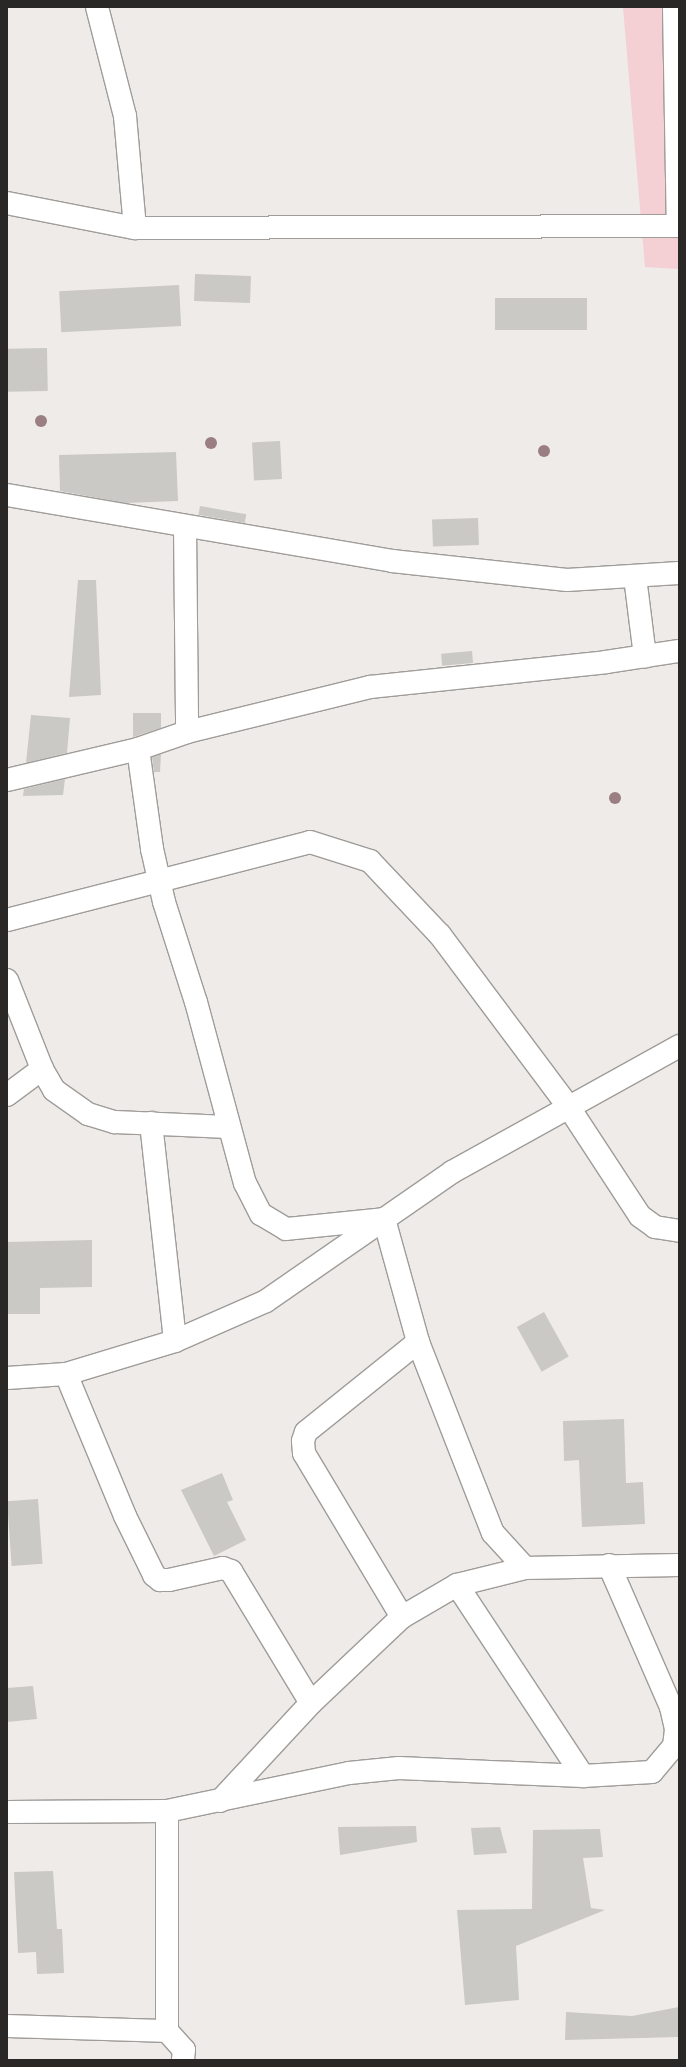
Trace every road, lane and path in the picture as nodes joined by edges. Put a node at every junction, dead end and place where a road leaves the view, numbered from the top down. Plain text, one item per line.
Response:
1 (97, 7) edge
2 (674, 7) edge
3 (7, 203) edge
4 (678, 226) edge
5 (135, 228) junction
6 (7, 495) edge
7 (186, 526) junction
8 (679, 573) edge
9 (635, 577) junction
10 (679, 651) edge
11 (645, 656) junction
12 (187, 732) junction
13 (138, 749) junction
14 (7, 780) edge
15 (159, 880) junction
16 (7, 920) edge
17 (7, 980) edge
18 (679, 1046) edge
19 (42, 1069) junction
20 (7, 1095) edge
21 (568, 1106) junction
22 (151, 1123) junction
23 (228, 1127) junction
24 (384, 1219) junction
25 (679, 1231) edge
26 (175, 1341) junction
27 (418, 1342) junction
28 (66, 1374) junction
29 (7, 1378) edge
30 (609, 1565) junction
31 (679, 1565) edge
32 (525, 1568) junction
33 (457, 1585) junction
34 (402, 1617) junction
35 (311, 1703) junction
36 (583, 1776) junction
37 (220, 1801) junction
38 (167, 1811) junction
39 (7, 1812) edge
40 (7, 2026) edge
41 (167, 2031) junction
42 (183, 2060) edge

1 - 5 street
2 - 4 street
3 - 5 street
4 - 5 street
6 - 7 street
7 - 9 street
7 - 12 street
8 - 9 street
9 - 11 street
10 - 11 street
11 - 12 street
12 - 13 street
13 - 14 street
13 - 15 street
15 - 16 street
15 - 21 street
15 - 23 street
17 - 19 street
18 - 21 street
19 - 20 street
19 - 22 street
21 - 24 street
21 - 25 street
22 - 23 street
22 - 26 street
23 - 24 street
24 - 26 street
24 - 27 street
26 - 28 street
27 - 32 street
27 - 34 street
28 - 29 street
28 - 35 street
30 - 31 street
30 - 32 street
30 - 36 street
32 - 33 street
33 - 34 street
33 - 36 street
34 - 35 street
35 - 37 street
36 - 37 street
37 - 38 street
38 - 39 street
38 - 41 street
40 - 41 street
41 - 42 street

